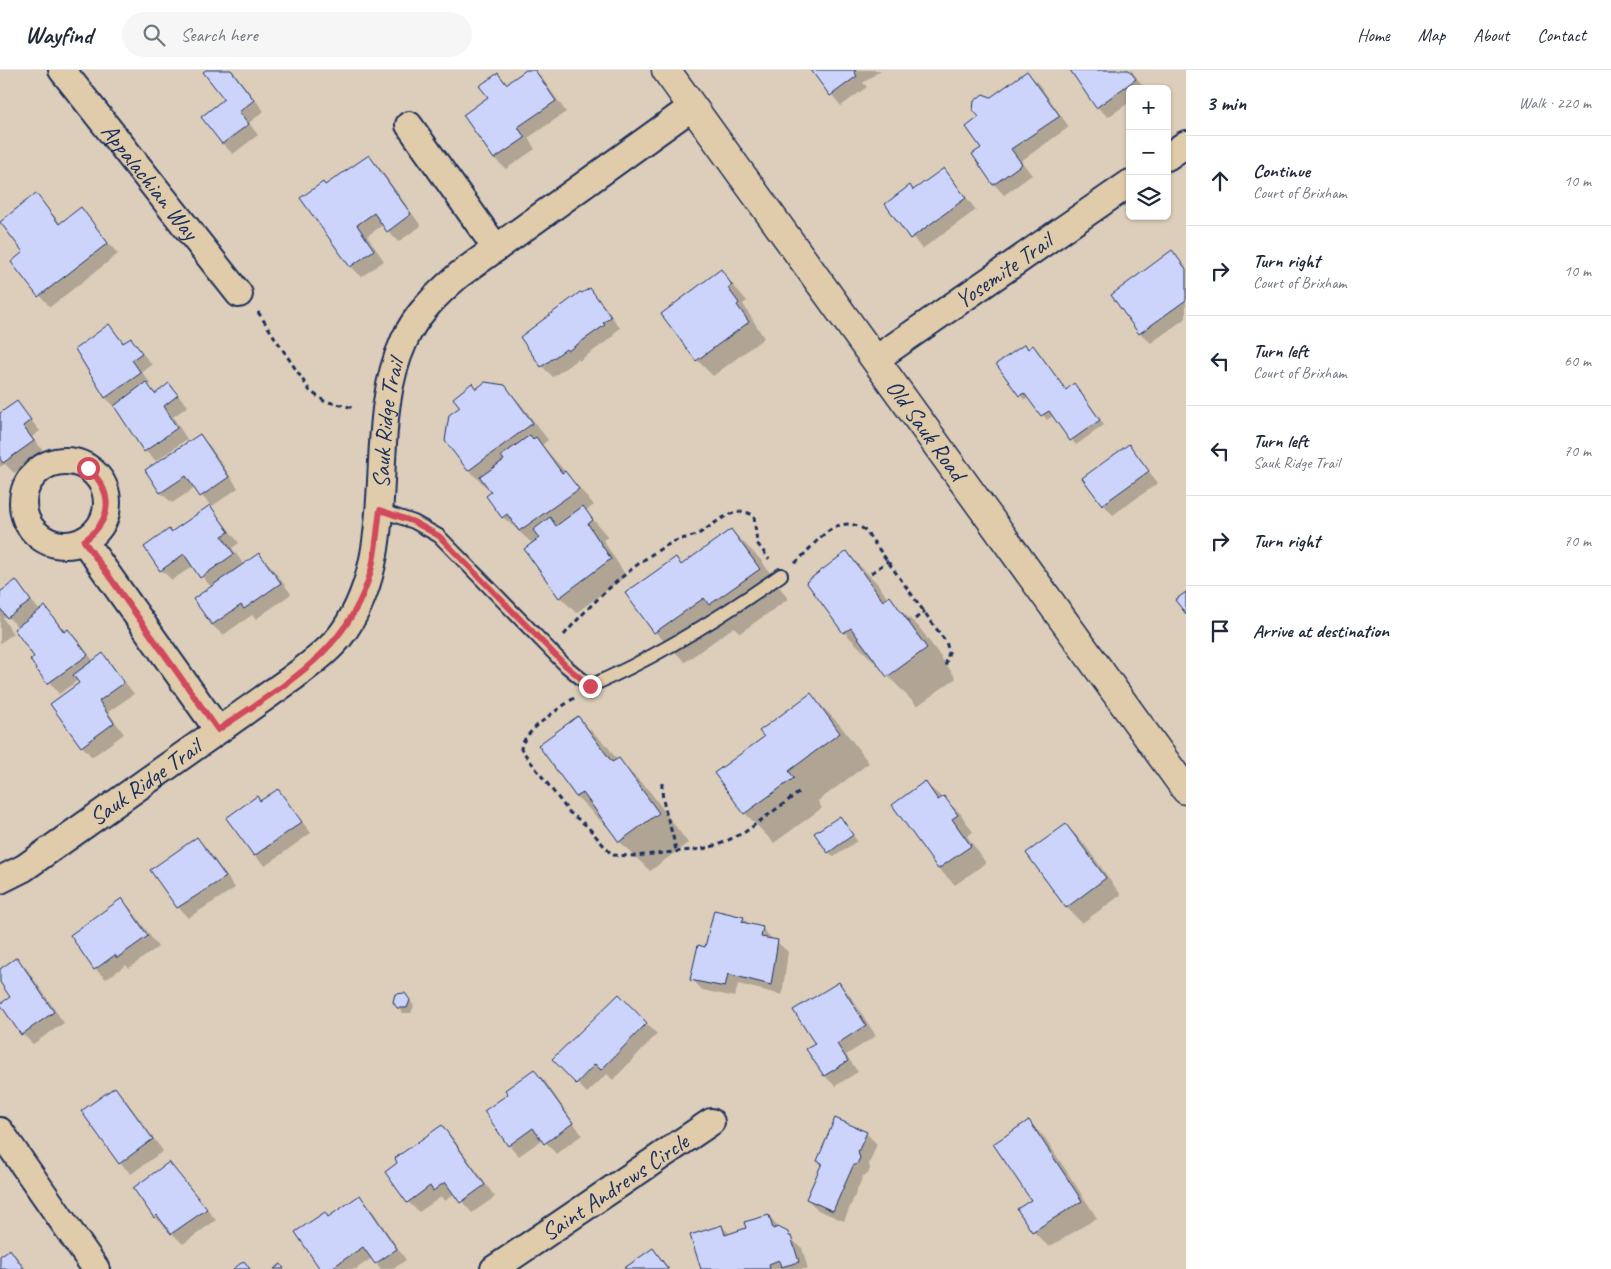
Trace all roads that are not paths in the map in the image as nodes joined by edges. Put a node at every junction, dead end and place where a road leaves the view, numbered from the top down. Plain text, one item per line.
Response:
1 (62, 70) edge
2 (666, 70) edge
3 (692, 107) junction
4 (409, 125) dead end
5 (1186, 144) edge
6 (1171, 154) edge
7 (1126, 186) edge
8 (496, 248) junction
9 (239, 294) road end
10 (876, 359) junction
11 (380, 510) junction
12 (84, 541) dead end
13 (781, 575) road end
14 (218, 730) junction
15 (1186, 790) edge
16 (0, 880) edge
17 (711, 1122) dead end
18 (1, 1135) edge
19 (96, 1269) edge
20 (494, 1269) edge

1 - 9 street, Appalachian Way
2 - 3 street, Old Sauk Road
3 - 8 street, Sauk Ridge Trail
3 - 10 street, Old Sauk Road
4 - 8 street
5 - 6 street
7 - 10 street, Yosemite Trail
8 - 11 street, Sauk Ridge Trail
10 - 15 street, Old Sauk Road
11 - 13 lane
11 - 14 street, Sauk Ridge Trail
12 - 14 street
14 - 16 street, Sauk Ridge Trail
17 - 20 street, Saint Andrews Circle
18 - 19 street

